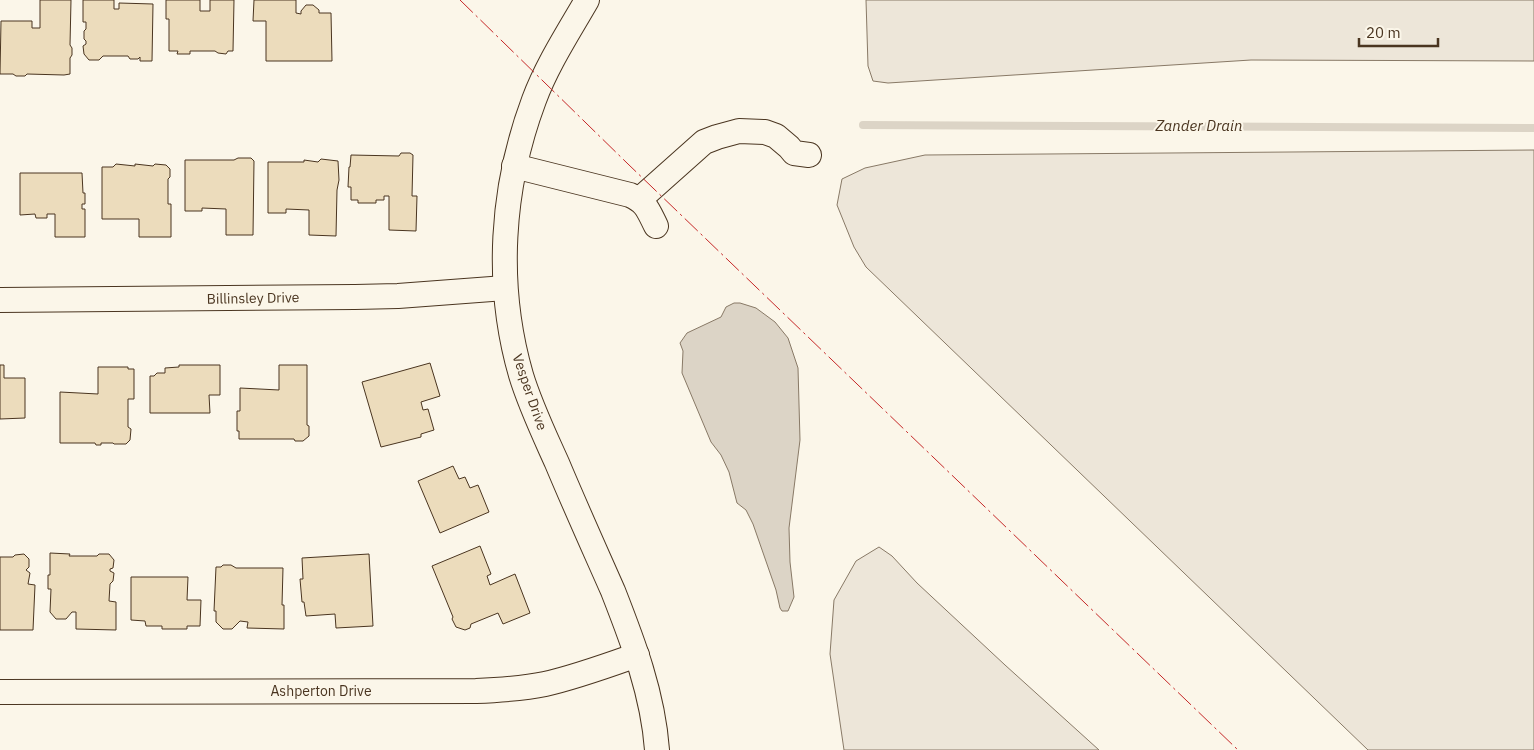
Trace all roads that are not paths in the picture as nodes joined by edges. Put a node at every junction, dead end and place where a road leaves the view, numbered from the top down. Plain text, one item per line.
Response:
1 (587, 0) edge
2 (809, 155) dead end
3 (514, 166) junction
4 (640, 199) junction
5 (656, 226) dead end
6 (505, 288) junction
7 (0, 300) edge
8 (637, 655) junction
9 (0, 692) edge
10 (657, 750) edge

1 - 3 street, Vesper Drive
2 - 4 street
3 - 4 street
3 - 6 street, Vesper Drive
4 - 5 street
6 - 7 street, Billinsley Drive
6 - 8 street, Vesper Drive
8 - 9 street, Ashperton Drive
8 - 10 street, Vesper Drive

